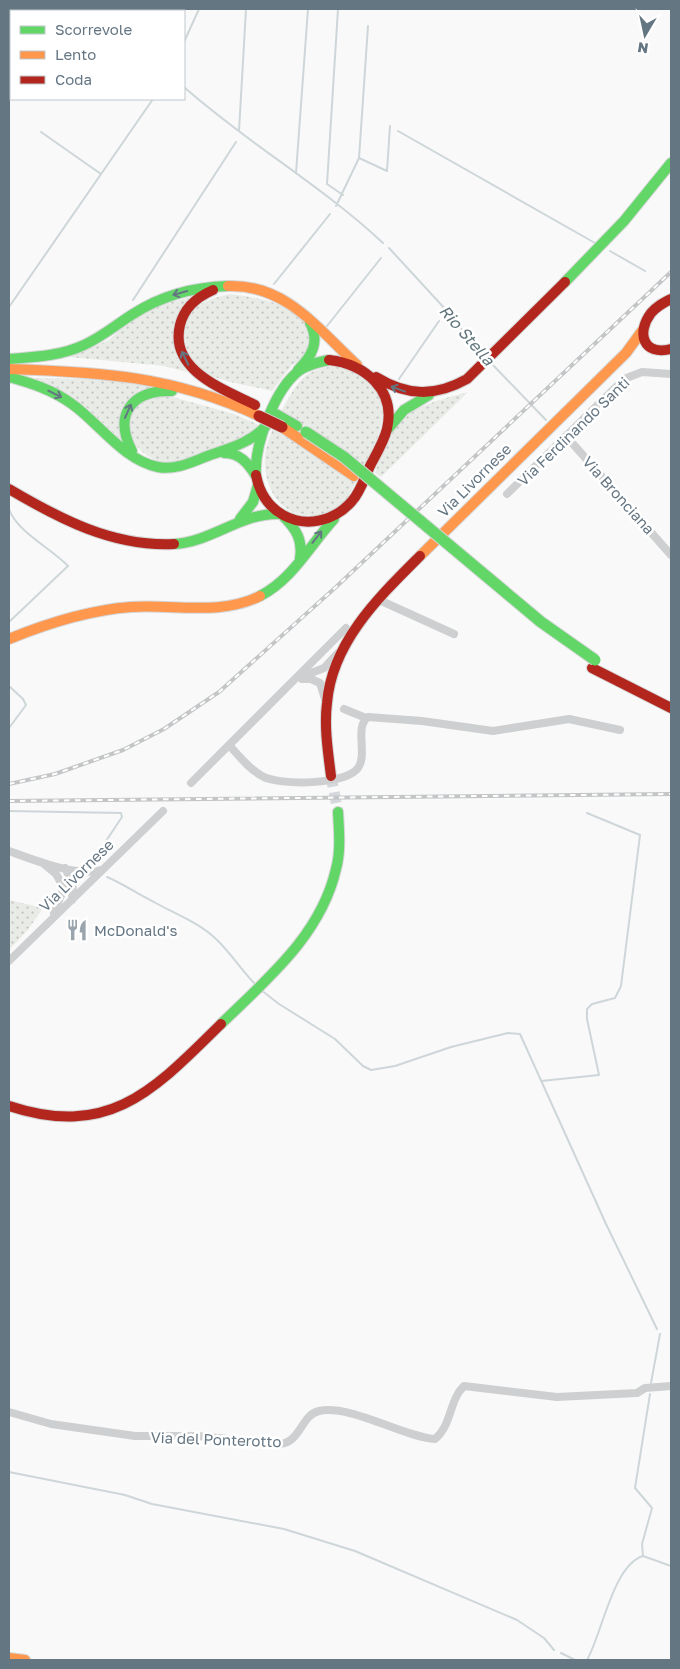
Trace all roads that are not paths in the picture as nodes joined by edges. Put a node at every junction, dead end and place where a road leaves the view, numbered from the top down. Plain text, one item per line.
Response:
1 (671, 163) edge
2 (228, 287) junction
3 (671, 299) edge
4 (304, 314) junction
5 (642, 331) junction
6 (652, 349) junction
7 (671, 349) edge
8 (626, 353) junction
9 (9, 360) edge
10 (361, 368) junction
11 (9, 369) edge
12 (298, 370) junction
13 (671, 374) edge
14 (9, 377) edge
15 (435, 392) junction
16 (229, 402) junction
17 (258, 409) junction
18 (266, 426) junction
19 (386, 433) junction
20 (566, 436) junction
21 (215, 453) junction
22 (135, 456) junction
23 (257, 480) junction
24 (9, 489) edge
25 (508, 494) dead end
26 (281, 515) junction
27 (337, 515) junction
28 (239, 521) junction
29 (671, 555) edge
30 (298, 562) junction
31 (377, 599) junction
32 (454, 634) dead end
33 (347, 636) junction
34 (9, 639) edge
35 (593, 664) junction
36 (295, 680) junction
37 (671, 699) edge
38 (326, 707) junction
39 (671, 708) edge
40 (344, 709) dead end
41 (366, 718) junction
42 (620, 730) dead end
43 (229, 745) junction
44 (331, 776) tunnel mouth
45 (191, 783) dead end
46 (163, 811) dead end
47 (338, 812) tunnel mouth
48 (9, 851) edge
49 (41, 862) junction
50 (65, 868) junction
51 (103, 870) junction
52 (72, 900) junction
53 (46, 925) junction
54 (9, 962) edge
55 (9, 1106) edge
56 (671, 1386) edge
57 (9, 1412) edge
58 (9, 1658) edge
59 (25, 1660) edge

1 - 15 main road
2 - 4 main road
2 -> 9 main road
17 -> 2 main road
3 - 5 main road, Via Livornese
4 - 10 main road
4 - 12 main road
5 - 6 main road
5 - 8 main road, Via Livornese
6 - 7 main road
6 - 8 main road
8 - 31 main road, Via Livornese
9 - 17 main road
10 - 12 main road
15 -> 10 main road
10 - 19 main road
11 - 16 main road
12 - 18 main road
13 - 20 street, Via Ferdinando Santi
14 -> 22 main road
15 - 19 main road
16 - 17 main road
22 -> 16 main road
17 - 35 main road, bridge
17 - 35 main road, bridge
18 - 21 main road
18 - 23 main road
19 - 27 main road
20 - 25 street, Via Ferdinando Santi
20 - 29 street, Via Bronciana
21 - 22 main road
21 - 23 main road
23 - 26 main road
23 - 28 main road
24 - 28 main road
26 - 27 main road
26 - 28 main road
26 - 30 main road
30 -> 27 main road
30 - 34 main road
31 - 32 street
31 - 33 main road, Via Livornese
33 - 36 street, Via Livornese
33 - 36 street, Via Livornese
33 - 38 main road
35 - 37 main road
35 - 39 main road
36 - 38 street
36 - 43 street, Via Livornese
38 - 44 main road
40 - 41 street
41 - 42 street
41 - 43 street
43 - 45 street, Via Livornese
46 - 51 street, Via Livornese
47 - 55 main road
48 - 49 street
49 - 50 street
49 - 53 street
50 - 51 street
50 - 52 street
51 - 52 street, Via Livornese
52 - 53 street, Via Livornese
53 - 54 street, Via Livornese
56 - 57 street, Via del Ponterotto
58 - 59 main road

